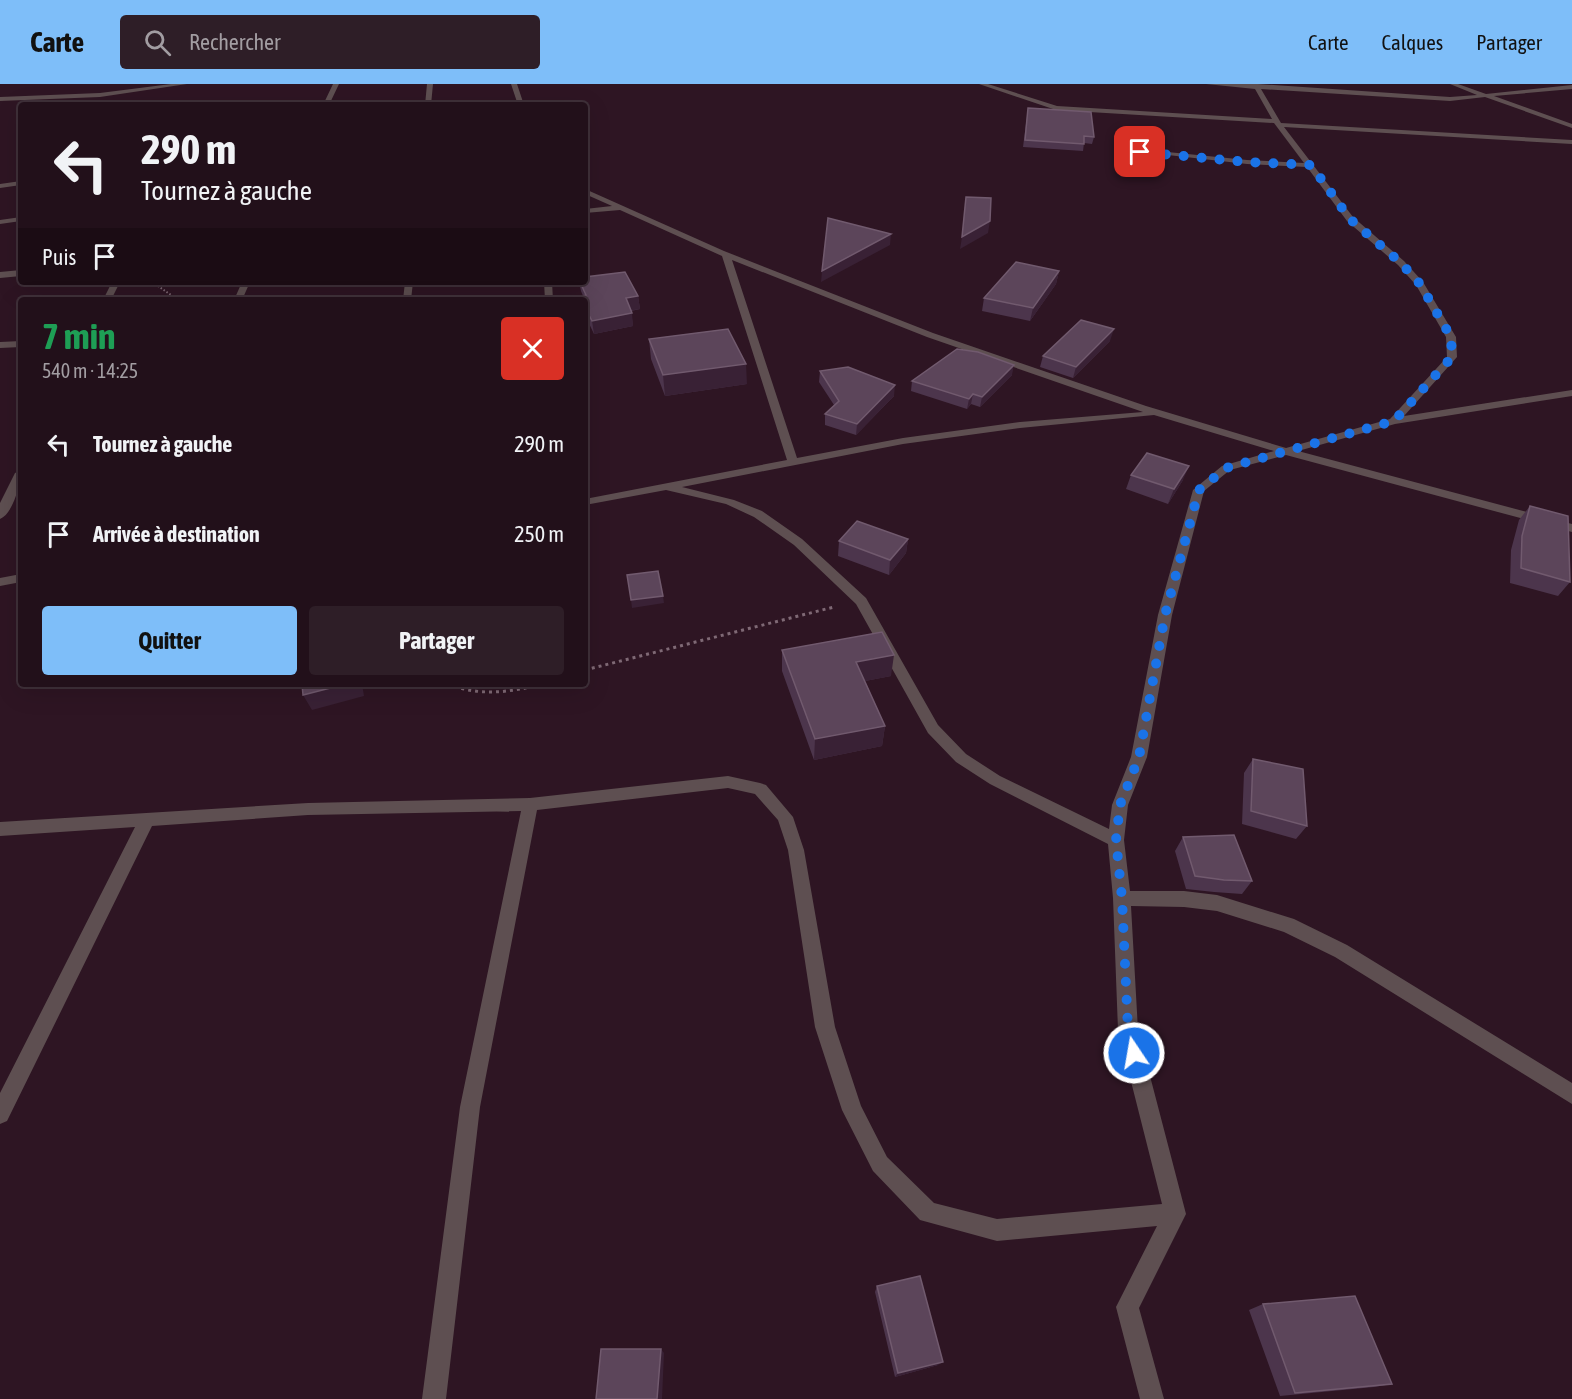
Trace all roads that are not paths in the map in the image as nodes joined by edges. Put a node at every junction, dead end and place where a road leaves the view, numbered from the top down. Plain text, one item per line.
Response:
1 (184, 84) edge
2 (336, 84) edge
3 (430, 84) edge
4 (514, 84) edge
5 (982, 84) edge
6 (1209, 84) edge
7 (1453, 84) edge
8 (1571, 85) edge
9 (1257, 86) edge
10 (1488, 97) junction
11 (0, 99) edge
12 (327, 102) edge
13 (428, 102) edge
14 (520, 102) edge
15 (1277, 123) junction
16 (1572, 126) edge
17 (1572, 142) edge
18 (1118, 150) dead end
19 (1311, 165) junction
20 (18, 183) edge
21 (0, 186) edge
22 (588, 192) edge
23 (621, 208) junction
24 (588, 211) edge
25 (18, 219) edge
26 (0, 222) edge
27 (726, 255) junction
28 (18, 273) edge
29 (0, 275) edge
30 (18, 344) edge
31 (0, 345) edge
32 (1572, 393) edge
33 (1159, 413) junction
34 (1394, 421) junction
35 (1290, 450) junction
36 (794, 462) junction
37 (18, 479) edge
38 (665, 486) junction
39 (588, 501) edge
40 (0, 515) edge
41 (1572, 528) edge
42 (18, 579) edge
43 (0, 582) edge
44 (530, 804) junction
45 (146, 821) junction
46 (0, 829) edge
47 (1116, 840) junction
48 (1122, 898) junction
49 (1572, 1094) edge
50 (0, 1114) edge
51 (1175, 1214) junction
52 (434, 1399) edge
53 (1152, 1399) edge

1 - 11 street
2 - 12 street
3 - 13 street
4 - 14 street
5 - 15 street
6 - 9 street
7 - 10 street
8 - 10 street
9 - 10 street
9 - 15 street
10 - 16 street
15 - 17 street
15 - 19 street
18 - 19 street
19 - 34 street
20 - 21 street
22 - 23 street
23 - 24 street
23 - 27 street
25 - 26 street
27 - 33 street
27 - 36 street
28 - 29 street
30 - 31 street
32 - 34 street
33 - 35 street
33 - 36 street
34 - 35 street
35 - 41 street
35 - 47 street
36 - 38 street
37 - 40 street
38 - 39 street
38 - 47 street
42 - 43 street
44 - 45 street
44 - 51 street
44 - 52 street
45 - 46 street
45 - 50 street
47 - 48 street
48 - 49 street
48 - 51 street
51 - 53 street

